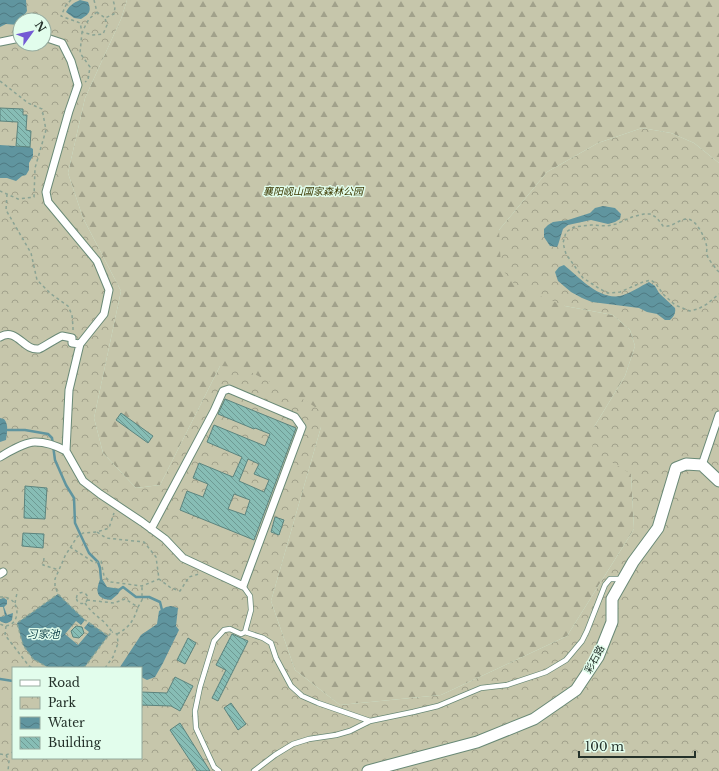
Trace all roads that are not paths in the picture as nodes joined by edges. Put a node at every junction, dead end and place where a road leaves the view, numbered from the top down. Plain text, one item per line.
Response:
1 (12, 40) edge
2 (52, 40) edge
3 (0, 42) edge
4 (0, 337) edge
5 (80, 344) junction
6 (719, 416) edge
7 (66, 451) junction
8 (0, 457) edge
9 (702, 466) junction
10 (719, 481) edge
11 (151, 528) junction
12 (624, 579) junction
13 (243, 586) junction
14 (245, 632) junction
15 (370, 721) junction
16 (219, 771) edge
17 (254, 771) edge
18 (368, 771) edge

1 - 3 street
2 - 5 street
4 - 5 street
5 - 7 street
6 - 9 street
7 - 8 street
7 - 11 street
9 - 10 street
9 - 12 street, 彩石路
11 - 13 street
11 - 13 street
12 - 15 lane
12 - 18 street, 彩石路
13 - 14 lane
14 - 15 lane
14 - 16 lane
15 - 17 lane

